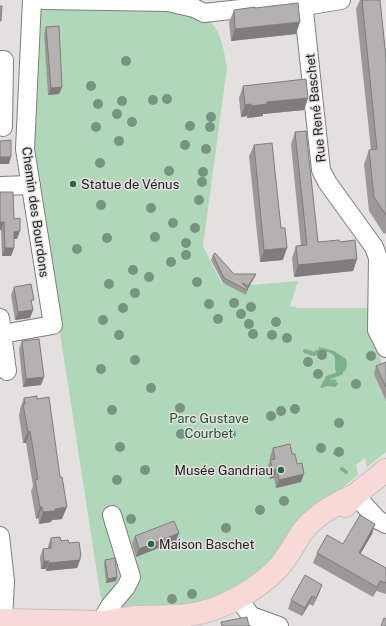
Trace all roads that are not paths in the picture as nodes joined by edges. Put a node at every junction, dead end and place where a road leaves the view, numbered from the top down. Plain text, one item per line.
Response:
1 (32, 0) edge
2 (43, 0) edge
3 (341, 0) edge
4 (168, 1) edge
5 (303, 2) junction
6 (0, 60) edge
7 (3, 127) dead end
8 (31, 185) junction
9 (0, 186) edge
10 (382, 267) edge
11 (1, 326) edge
12 (386, 348) edge
13 (7, 370) dead end
14 (386, 470) edge
15 (355, 495) junction
16 (112, 514) dead end
17 (386, 524) edge
18 (0, 536) edge
19 (240, 602) junction
20 (1, 620) edge
21 (190, 621) edge
22 (101, 622) junction
23 (56, 624) edge
24 (132, 626) edge
25 (150, 626) edge
26 (279, 626) edge

1 - 8 street, Chemin des Bourdons
2 - 4 street
3 - 5 street
4 - 5 street
5 - 10 street, Rue René Baschet
6 - 7 street
8 - 9 street
8 - 11 street, Chemin des Bourdons
10 - 12 street, Rue René Baschet
11 - 13 street
14 - 15 main road
15 - 17 street
15 - 19 main road
16 - 22 street
18 - 20 street
19 - 21 main road
19 - 26 street
20 - 23 main road
21 - 22 main road
21 - 25 main road
22 - 23 main road
22 - 24 main road

